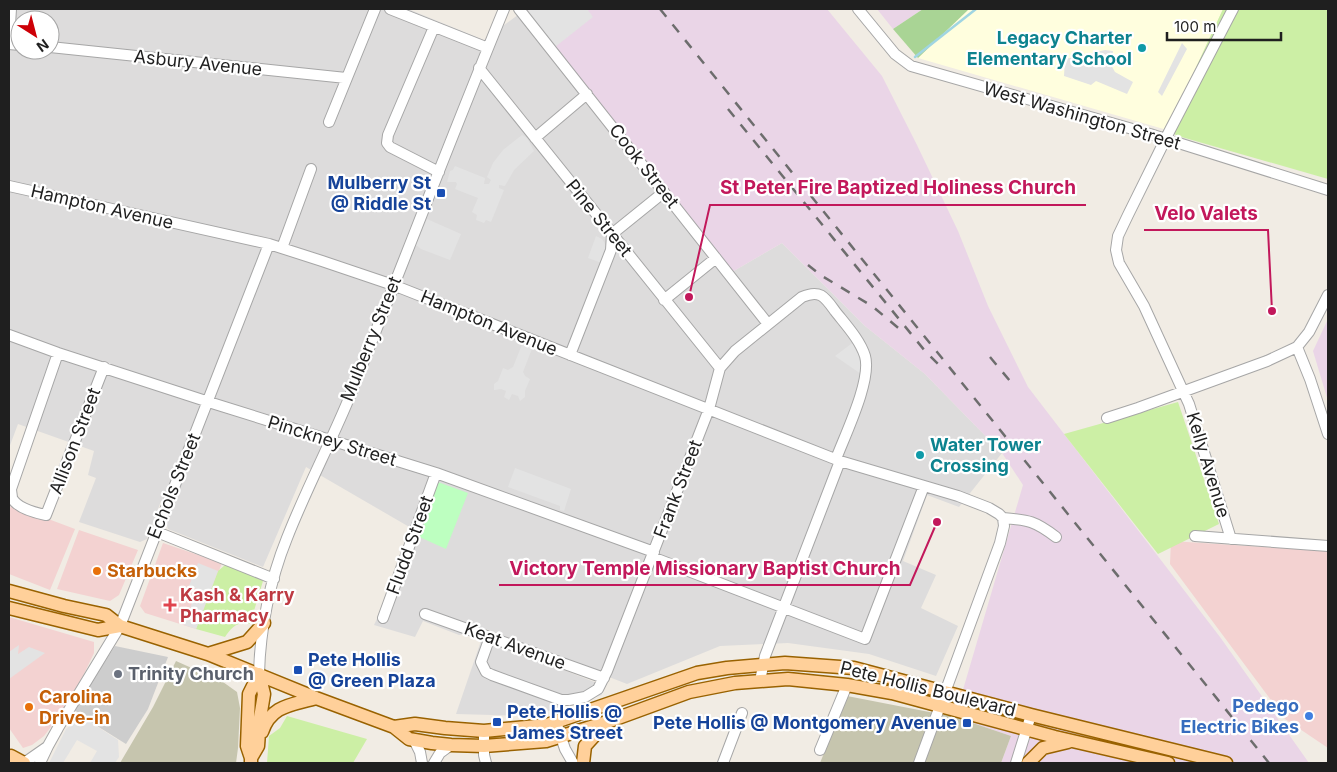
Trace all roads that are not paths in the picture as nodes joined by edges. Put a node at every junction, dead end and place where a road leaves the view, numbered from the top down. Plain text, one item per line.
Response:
1 (11, 9) edge
2 (374, 9) edge
3 (390, 9) edge
4 (504, 9) edge
5 (519, 9) edge
6 (858, 9) edge
7 (1233, 9) edge
8 (434, 27) junction
9 (9, 40) edge
10 (60, 48) edge
11 (488, 48) junction
12 (479, 68) junction
13 (346, 78) junction
14 (587, 94) junction
15 (329, 122) dead end
16 (535, 138) junction
17 (1165, 139) junction
18 (311, 169) dead end
19 (439, 172) junction
20 (9, 186) edge
21 (1328, 190) edge
22 (664, 192) junction
23 (612, 234) junction
24 (269, 244) junction
25 (282, 248) junction
26 (716, 258) junction
27 (393, 285) junction
28 (1328, 295) edge
29 (664, 300) junction
30 (768, 324) junction
31 (9, 335) edge
32 (1297, 347) junction
33 (58, 353) junction
34 (570, 355) junction
35 (104, 368) junction
36 (720, 368) junction
37 (1184, 392) junction
38 (208, 401) junction
39 (709, 409) junction
40 (1107, 418) dead end
41 (1328, 434) edge
42 (330, 441) junction
43 (838, 460) junction
44 (436, 473) junction
45 (924, 486) junction
46 (1003, 518) junction
47 (157, 532) junction
48 (1194, 536) dead end
49 (1056, 537) dead end
50 (1231, 539) junction
51 (1328, 546) edge
52 (653, 555) junction
53 (274, 579) junction
54 (9, 591) edge
55 (783, 607) junction
56 (9, 608) edge
57 (425, 614) dead end
58 (383, 618) dead end
59 (264, 623) junction
60 (120, 626) junction
61 (490, 637) junction
62 (208, 654) junction
63 (762, 665) junction
64 (259, 674) junction
65 (604, 678) junction
66 (760, 681) junction
67 (847, 684) junction
68 (946, 691) junction
69 (316, 698) junction
70 (941, 706) junction
71 (742, 713) dead end
72 (1031, 715) junction
73 (556, 722) junction
74 (606, 722) junction
75 (394, 727) junction
76 (1027, 729) junction
77 (484, 731) junction
78 (561, 737) junction
79 (414, 740) junction
80 (1075, 741) junction
81 (451, 745) junction
82 (48, 746) junction
83 (258, 746) junction
84 (484, 746) junction
85 (820, 750) dead end
86 (10, 758) edge
87 (251, 761) edge
88 (24, 763) edge
89 (40, 763) edge
90 (422, 763) edge
91 (434, 763) edge
92 (486, 763) edge
93 (573, 763) edge
94 (582, 763) edge
95 (723, 763) edge
96 (919, 763) edge
97 (1016, 763) edge
98 (1028, 763) edge
99 (1168, 763) edge
100 (1226, 763) edge

1 - 9 street
2 - 13 street
3 - 8 street
4 - 11 street, Mulberry Street
5 - 14 street, Cook Street
6 - 17 street, West Washington Street
7 - 17 street, Kelly Avenue
8 - 11 street
8 - 19 street
10 - 13 street, Asbury Avenue
11 - 12 street, Mulberry Street
12 - 16 street, Pine Street
12 - 19 street, Mulberry Street
13 - 15 street
14 - 16 street
14 - 22 street, Cook Street
16 - 23 street, Pine Street
17 - 21 street, West Washington Street
17 - 37 street, Kelly Avenue
18 - 25 street
19 - 27 street, Mulberry Street
20 - 24 street, Hampton Avenue
22 - 23 street
22 - 26 street, Cook Street
23 - 29 street, Pine Street
23 - 34 street
24 - 25 street, Hampton Avenue
24 - 38 street, Echols Street
25 - 27 street, Hampton Avenue
26 - 29 street
26 - 30 street, Cook Street
27 - 34 street, Hampton Avenue
27 - 42 street, Mulberry Street
28 - 32 street
29 - 36 street, Pine Street
30 - 36 street, Frank Street
30 - 43 street, Frank Street
31 - 33 street, Pinckney Street
32 - 37 street
32 - 41 street
33 - 35 street, Pinckney Street
33 - 35 street, Allison Street
34 - 39 street, Hampton Avenue
35 - 38 street, Pinckney Street
36 - 39 street, Frank Street
37 - 40 street
37 - 50 street, Kelly Avenue
38 - 42 street, Pinckney Street
38 - 47 street, Echols Street
39 - 43 street, Hampton Avenue
39 - 52 street, Frank Street
42 - 44 street, Pinckney Street
42 - 53 street, Mulberry Street
43 - 45 street, Hampton Avenue
43 - 55 street
44 - 52 street, Pinckney Street
44 - 58 street, Fludd Street
45 - 46 street, Hampton Avenue
45 - 55 street, Pinckney Street
46 - 49 street
46 - 68 street
47 - 53 street
47 - 60 street, Echols Street
48 - 50 street
50 - 51 street
52 - 55 street, Pinckney Street
52 - 65 street, Frank Street
53 - 59 street, Mulberry Street
54 - 60 main road, Pete Hollis Boulevard
55 - 63 street
56 - 60 main road, Pete Hollis Boulevard
57 - 61 street, Keat Avenue
59 - 62 main road
59 - 64 street, Mulberry Street
60 - 62 main road, Pete Hollis Boulevard
60 - 82 street, Echols Street
61 - 65 street, Keat Avenue
61 - 65 street, Frank Street
62 - 64 main road, Pete Hollis Boulevard
63 - 66 street
63 - 68 main road, Pete Hollis Boulevard
63 - 73 main road, Pete Hollis Boulevard
64 - 69 main road, Pete Hollis Boulevard
64 - 83 main road
64 - 87 main road
66 - 67 main road, Pete Hollis Boulevard
66 - 74 main road, Pete Hollis Boulevard
67 - 70 main road, Pete Hollis Boulevard
67 - 85 street
68 - 70 street
68 - 72 main road, Pete Hollis Boulevard
69 - 75 main road, Pete Hollis Boulevard
69 - 83 main road
70 - 76 main road, Pete Hollis Boulevard
70 - 96 street
71 - 95 street
72 - 76 street
72 - 100 main road, Pete Hollis Boulevard
73 - 77 main road, Pete Hollis Boulevard
73 - 78 street
74 - 78 main road, Pete Hollis Boulevard
74 - 94 main road
75 - 77 main road, Pete Hollis Boulevard
75 - 79 main road, Pete Hollis Boulevard
76 - 80 main road, Pete Hollis Boulevard
76 - 97 street
77 - 84 street
78 - 84 main road, Pete Hollis Boulevard
78 - 93 street
79 - 81 main road, Pete Hollis Boulevard
79 - 90 street
80 - 98 main road
80 - 99 main road, Pete Hollis Boulevard
81 - 84 main road, Pete Hollis Boulevard
81 - 91 street
82 - 88 street, Echols Street
82 - 89 street, Echols Street
83 - 87 main road
84 - 92 street
86 - 88 main road

